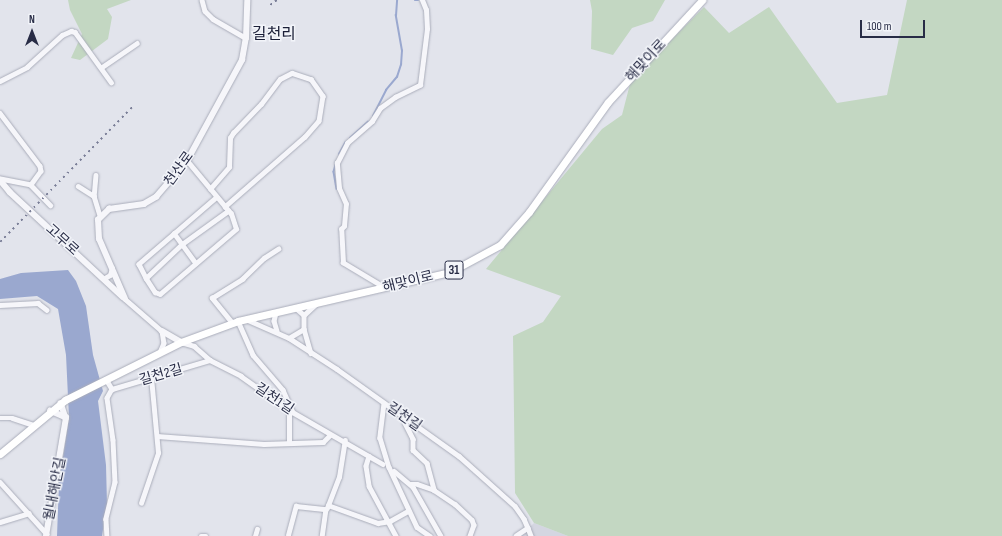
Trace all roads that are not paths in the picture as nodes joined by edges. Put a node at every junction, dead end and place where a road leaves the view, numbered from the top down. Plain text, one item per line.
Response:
1 (202, 0) edge
2 (247, 0) edge
3 (422, 0) edge
4 (702, 0) edge
5 (246, 38) junction
6 (137, 43) dead end
7 (102, 67) junction
8 (0, 81) edge
9 (112, 82) dead end
10 (0, 113) edge
11 (187, 161) junction
12 (96, 175) dead end
13 (0, 180) edge
14 (31, 186) junction
15 (78, 186) dead end
16 (210, 189) junction
17 (94, 196) junction
18 (217, 197) junction
19 (50, 204) dead end
20 (227, 209) junction
21 (100, 216) junction
22 (174, 233) junction
23 (182, 244) junction
24 (278, 249) dead end
25 (196, 263) junction
26 (112, 268) junction
27 (105, 278) junction
28 (146, 278) junction
29 (385, 288) junction
30 (125, 299) junction
31 (317, 303) junction
32 (0, 305) edge
33 (297, 309) junction
34 (47, 310) dead end
35 (276, 313) junction
36 (304, 315) junction
37 (248, 320) junction
38 (235, 322) junction
39 (304, 329) junction
40 (162, 331) junction
41 (277, 331) junction
42 (289, 338) junction
43 (181, 342) junction
44 (161, 350) junction
45 (311, 353) junction
46 (210, 360) junction
47 (151, 378) junction
48 (104, 380) junction
49 (112, 389) junction
50 (63, 401) junction
51 (384, 403) junction
52 (50, 411) junction
53 (291, 411) junction
54 (0, 418) edge
55 (66, 418) junction
56 (407, 419) junction
57 (34, 425) junction
58 (330, 435) junction
59 (156, 436) junction
60 (345, 440) junction
61 (289, 442) junction
62 (0, 454) edge
63 (369, 456) junction
64 (383, 464) dead end
65 (394, 471) dead end
66 (0, 482) edge
67 (411, 484) junction
68 (434, 490) junction
69 (141, 503) dead end
70 (327, 507) junction
71 (408, 511) junction
72 (30, 512) junction
73 (390, 521) junction
74 (0, 522) edge
75 (528, 528) junction
76 (257, 529) dead end
77 (46, 535) edge
78 (288, 535) edge
79 (107, 536) edge
80 (201, 536) edge
81 (206, 536) edge
82 (255, 536) edge
83 (322, 536) edge
84 (396, 536) edge
85 (430, 536) edge
86 (441, 536) edge
87 (470, 536) edge
88 (516, 536) edge
89 (531, 536) edge

1 - 5 street
2 - 5 street, 천산로
3 - 29 street
4 - 29 main road, 해맞이로 / 31
5 - 11 street, 천산로
6 - 7 street
7 - 8 street
7 - 9 street
10 - 14 street
11 - 16 street
11 - 21 street, 천산로
12 - 17 street
13 - 14 street
13 - 27 street, 고무로
14 - 19 street
15 - 17 street
16 - 18 street
16 - 20 street
17 - 21 street
18 - 20 street
18 - 22 street
20 - 23 street
20 - 25 street
21 - 26 street
22 - 23 street
22 - 28 street
23 - 25 street
23 - 28 street
24 - 38 street
25 - 28 street
26 - 27 street
26 - 30 street
27 - 30 street, 고무로
29 - 31 main road, 해맞이로 / 31
30 - 40 street
31 - 33 main road, 해맞이로 / 31
31 - 36 street
32 - 34 street
33 - 35 main road, 해맞이로 / 31
33 - 36 street
35 - 37 main road, 해맞이로 / 31
35 - 41 street
36 - 39 street
37 - 38 main road, 해맞이로 / 31
37 - 41 street, 길천길
38 - 43 main road, 해맞이로 / 31
38 - 53 street
39 - 42 street
39 - 45 street
40 - 43 street
40 - 44 street
41 - 42 street, 길천길
42 - 45 street, 길천길
43 - 44 main road, 해맞이로 / 31
43 - 46 street, 길천1길
44 - 48 main road, 해맞이로 / 31
45 - 51 street, 길천길
46 - 47 street, 길천2길
46 - 53 street, 길천1길
47 - 49 street, 길천2길
47 - 59 street
48 - 49 street
48 - 50 main road, 31
49 - 79 street
50 - 52 main road
50 - 55 street
51 - 56 street, 길천길
51 - 71 street
52 - 55 street
52 - 57 main road
53 - 58 street, 길천1길
53 - 61 street
54 - 57 street
55 - 77 street, 월내해안길
56 - 68 street
56 - 75 street, 길천길
57 - 62 main road
58 - 60 street, 길천1길
58 - 61 street
59 - 61 street
59 - 69 street
60 - 63 street, 길천1길
60 - 70 street
63 - 64 street, 길천1길
63 - 73 street
65 - 67 street
66 - 72 street, 월내해안길
67 - 68 street
67 - 86 street
68 - 87 street
70 - 73 street
70 - 78 street
70 - 83 street
71 - 73 street
71 - 85 street
72 - 74 street
72 - 77 street, 월내해안길
73 - 84 street
75 - 88 street
75 - 89 street, 길천길
76 - 82 street
80 - 81 street

